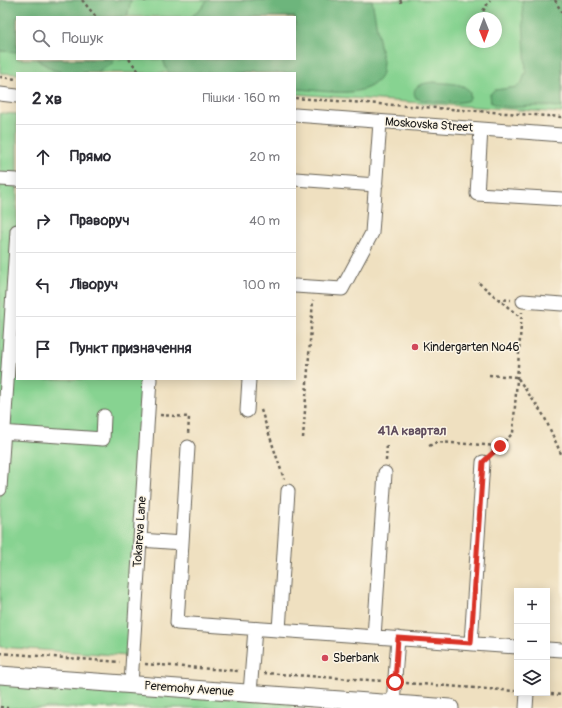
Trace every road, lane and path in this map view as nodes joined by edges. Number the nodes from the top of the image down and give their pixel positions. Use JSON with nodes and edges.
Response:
{"nodes":[{"id":1,"x":82,"y":0,"type":"edge"},
{"id":2,"x":400,"y":0,"type":"edge"},
{"id":3,"x":490,"y":0,"type":"edge"},
{"id":4,"x":555,"y":0,"type":"edge"},
{"id":5,"x":403,"y":5,"type":"dead end"},
{"id":6,"x":483,"y":11,"type":"dead end"},
{"id":7,"x":562,"y":13,"type":"edge"},
{"id":8,"x":95,"y":16,"type":"edge"},
{"id":9,"x":130,"y":60,"type":"edge"},
{"id":10,"x":139,"y":72,"type":"edge"},
{"id":11,"x":0,"y":77,"type":"edge"},
{"id":12,"x":16,"y":79,"type":"edge"},
{"id":13,"x":0,"y":94,"type":"edge"},
{"id":14,"x":16,"y":96,"type":"edge"},
{"id":15,"x":296,"y":98,"type":"edge"},
{"id":16,"x":296,"y":116,"type":"edge"},
{"id":17,"x":562,"y":118,"type":"edge"},
{"id":18,"x":380,"y":122,"type":"junction"},
{"id":19,"x":481,"y":129,"type":"junction"},
{"id":20,"x":562,"y":134,"type":"edge"},
{"id":21,"x":0,"y":179,"type":"edge"},
{"id":22,"x":296,"y":179,"type":"edge"},
{"id":23,"x":16,"y":180,"type":"edge"},
{"id":24,"x":376,"y":185,"type":"junction"},
{"id":25,"x":562,"y":199,"type":"edge"},
{"id":26,"x":16,"y":240,"type":"edge"},
{"id":27,"x":479,"y":283,"type":"dead end"},
{"id":28,"x":296,"y":286,"type":"edge"},
{"id":29,"x":313,"y":287,"type":"junction"},
{"id":30,"x":523,"y":301,"type":"joint"},
{"id":31,"x":562,"y":304,"type":"edge"},
{"id":32,"x":522,"y":319,"type":"junction"},
{"id":33,"x":5,"y":343,"type":"edge"},
{"id":34,"x":489,"y":375,"type":"dead end"},
{"id":35,"x":517,"y":377,"type":"junction"},
{"id":36,"x":150,"y":380,"type":"edge"},
{"id":37,"x":249,"y":380,"type":"edge"},
{"id":38,"x":260,"y":408,"type":"dead end"},
{"id":39,"x":247,"y":411,"type":"dead end"},
{"id":40,"x":147,"y":414,"type":"junction"},
{"id":41,"x":104,"y":416,"type":"dead end"},
{"id":42,"x":2,"y":432,"type":"edge"},
{"id":43,"x":303,"y":438,"type":"dead end"},
{"id":44,"x":387,"y":444,"type":"dead end"},
{"id":45,"x":429,"y":446,"type":"dead end"},
{"id":46,"x":500,"y":446,"type":"junction"},
{"id":47,"x":188,"y":447,"type":"joint"},
{"id":48,"x":562,"y":456,"type":"edge"},
{"id":49,"x":483,"y":462,"type":"joint"},
{"id":50,"x":385,"y":474,"type":"joint"},
{"id":51,"x":0,"y":489,"type":"edge"},
{"id":52,"x":288,"y":491,"type":"joint"},
{"id":53,"x":140,"y":540,"type":"junction"},
{"id":54,"x":182,"y":543,"type":"junction"},
{"id":55,"x":255,"y":628,"type":"junction"},
{"id":56,"x":279,"y":630,"type":"junction"},
{"id":57,"x":374,"y":637,"type":"junction"},
{"id":58,"x":398,"y":638,"type":"junction"},
{"id":59,"x":471,"y":643,"type":"junction"},
{"id":60,"x":514,"y":647,"type":"edge"},
{"id":61,"x":550,"y":649,"type":"edge"},
{"id":62,"x":562,"y":650,"type":"edge"},
{"id":63,"x":0,"y":675,"type":"edge"},
{"id":64,"x":131,"y":684,"type":"junction"},
{"id":65,"x":250,"y":693,"type":"junction"},
{"id":66,"x":550,"y":694,"type":"edge"},
{"id":67,"x":562,"y":695,"type":"edge"},
{"id":68,"x":527,"y":696,"type":"edge"},
{"id":69,"x":339,"y":704,"type":"edge"},
{"id":70,"x":393,"y":704,"type":"junction"},
{"id":71,"x":0,"y":707,"type":"edge"},
{"id":72,"x":8,"y":708,"type":"edge"},
{"id":73,"x":450,"y":708,"type":"edge"},
{"id":74,"x":526,"y":708,"type":"edge"}],
"edges":[{"from":1,"to":8,"type":"path"},
{"from":2,"to":5,"type":"path"},
{"from":3,"to":6,"type":"path"},
{"from":4,"to":7,"type":"path"},
{"from":9,"to":10,"type":"path"},
{"from":11,"to":12,"type":"path"},
{"from":13,"to":14,"type":"street"},
{"from":15,"to":17,"type":"path"},
{"from":16,"to":18,"type":"street","name":"Moskovska Street"},
{"from":18,"to":19,"type":"street","name":"Moskovska Street"},
{"from":18,"to":24,"type":"street"},
{"from":19,"to":20,"type":"street","name":"Moskovska Street"},
{"from":19,"to":25,"type":"street"},
{"from":21,"to":23,"type":"street"},
{"from":22,"to":24,"type":"street"},
{"from":24,"to":29,"type":"street"},
{"from":26,"to":33,"type":"street"},
{"from":27,"to":32,"type":"path"},
{"from":28,"to":29,"type":"street"},
{"from":29,"to":43,"type":"path"},
{"from":30,"to":31,"type":"street"},
{"from":30,"to":32,"type":"path"},
{"from":32,"to":35,"type":"path"},
{"from":33,"to":42,"type":"street"},
{"from":34,"to":35,"type":"path"},
{"from":35,"to":46,"type":"path"},
{"from":35,"to":48,"type":"path"},
{"from":36,"to":40,"type":"street","name":"Tokareva Lane"},
{"from":37,"to":39,"type":"street"},
{"from":38,"to":52,"type":"path"},
{"from":40,"to":47,"type":"path"},
{"from":40,"to":53,"type":"street","name":"Tokareva Lane"},
{"from":41,"to":42,"type":"street"},
{"from":42,"to":51,"type":"street"},
{"from":44,"to":50,"type":"path"},
{"from":45,"to":46,"type":"path"},
{"from":46,"to":49,"type":"path"},
{"from":47,"to":54,"type":"street"},
{"from":49,"to":59,"type":"street"},
{"from":50,"to":57,"type":"street"},
{"from":52,"to":56,"type":"street"},
{"from":53,"to":54,"type":"street"},
{"from":53,"to":64,"type":"street","name":"Tokareva Lane"},
{"from":54,"to":55,"type":"street"},
{"from":55,"to":56,"type":"street"},
{"from":55,"to":65,"type":"street"},
{"from":56,"to":57,"type":"street"},
{"from":57,"to":58,"type":"street"},
{"from":58,"to":59,"type":"street"},
{"from":58,"to":70,"type":"street"},
{"from":59,"to":60,"type":"street"},
{"from":61,"to":62,"type":"street"},
{"from":63,"to":64,"type":"main road","name":"Peremohy Avenue"},
{"from":64,"to":65,"type":"main road","name":"Peremohy Avenue"},
{"from":65,"to":69,"type":"main road","name":"Peremohy Avenue"},
{"from":66,"to":67,"type":"path"},
{"from":68,"to":74,"type":"street"},
{"from":69,"to":70,"type":"main road","name":"Peremohy Avenue"},
{"from":70,"to":73,"type":"main road","name":"Peremohy Avenue"},
{"from":71,"to":72,"type":"path"}]}
